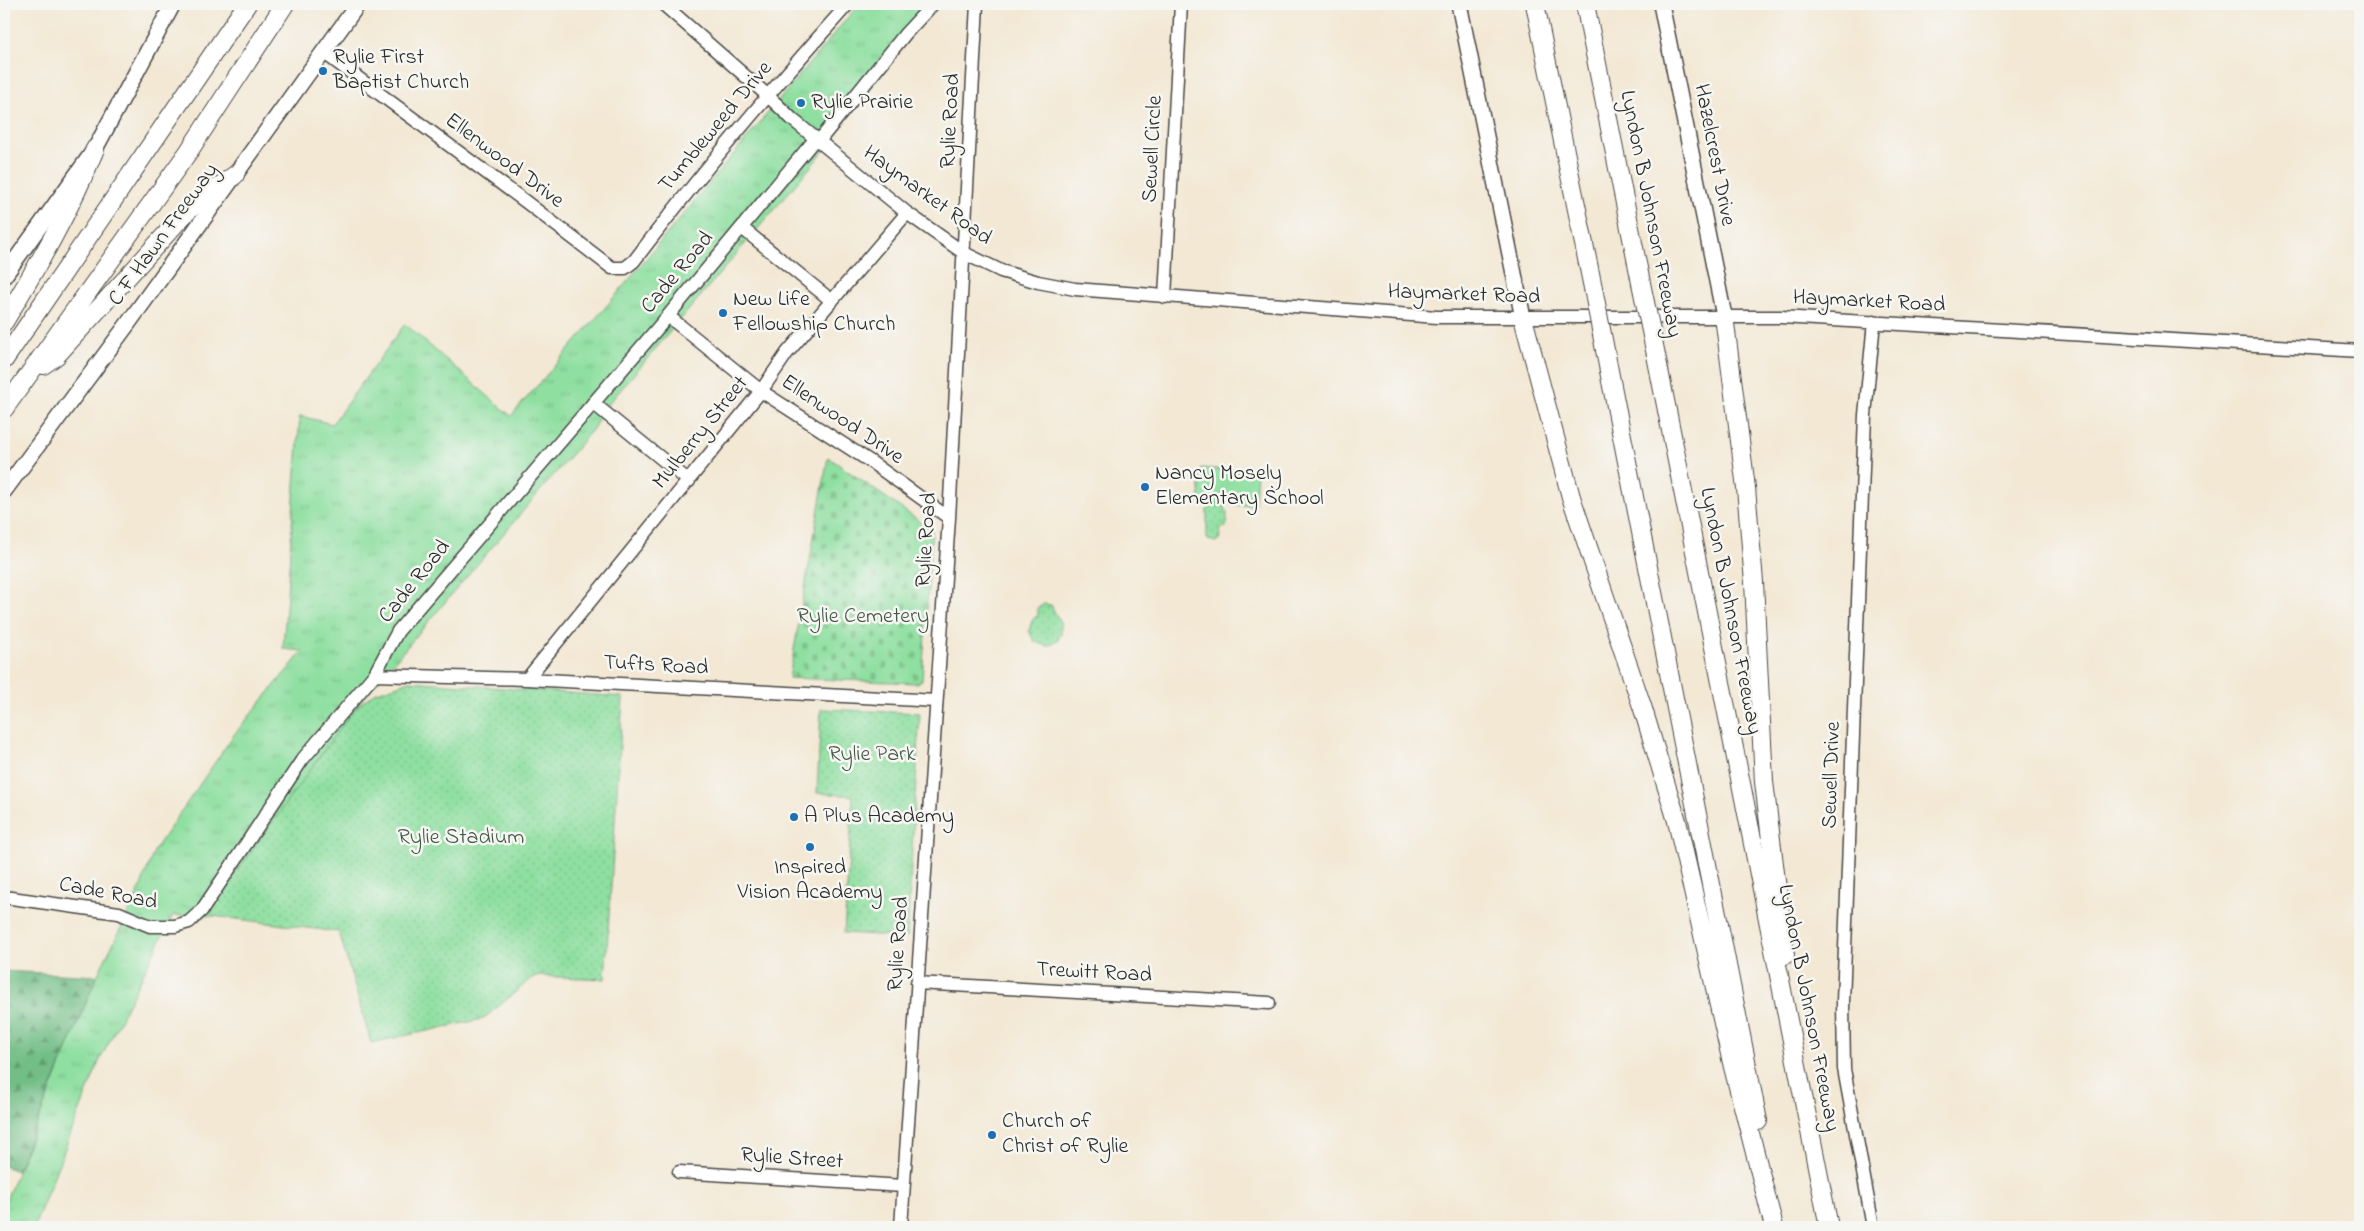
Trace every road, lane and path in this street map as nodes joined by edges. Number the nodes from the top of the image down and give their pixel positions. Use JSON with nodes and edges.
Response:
{"nodes":[{"id":1,"x":173,"y":4,"type":"edge"},
{"id":2,"x":234,"y":4,"type":"edge"},
{"id":3,"x":247,"y":4,"type":"edge"},
{"id":4,"x":285,"y":4,"type":"edge"},
{"id":5,"x":358,"y":4,"type":"edge"},
{"id":6,"x":663,"y":4,"type":"edge"},
{"id":7,"x":848,"y":4,"type":"edge"},
{"id":8,"x":933,"y":4,"type":"edge"},
{"id":9,"x":978,"y":4,"type":"edge"},
{"id":10,"x":1181,"y":4,"type":"edge"},
{"id":11,"x":1459,"y":4,"type":"edge"},
{"id":12,"x":1523,"y":4,"type":"edge"},
{"id":13,"x":1535,"y":4,"type":"edge"},
{"id":14,"x":1585,"y":4,"type":"edge"},
{"id":15,"x":1661,"y":4,"type":"edge"},
{"id":16,"x":323,"y":52,"type":"junction"},
{"id":17,"x":191,"y":86,"type":"junction"},
{"id":18,"x":768,"y":94,"type":"junction"},
{"id":19,"x":817,"y":140,"type":"junction"},
{"id":20,"x":95,"y":149,"type":"junction"},
{"id":21,"x":1566,"y":158,"type":"junction"},
{"id":22,"x":235,"y":175,"type":"junction"},
{"id":23,"x":907,"y":213,"type":"junction"},
{"id":24,"x":742,"y":228,"type":"junction"},
{"id":25,"x":964,"y":253,"type":"junction"},
{"id":26,"x":612,"y":268,"type":"joint"},
{"id":27,"x":4,"y":276,"type":"edge"},
{"id":28,"x":1165,"y":297,"type":"junction"},
{"id":29,"x":832,"y":301,"type":"junction"},
{"id":30,"x":668,"y":316,"type":"junction"},
{"id":31,"x":1724,"y":316,"type":"junction"},
{"id":32,"x":1523,"y":318,"type":"junction"},
{"id":33,"x":4,"y":322,"type":"edge"},
{"id":34,"x":1874,"y":322,"type":"junction"},
{"id":35,"x":2360,"y":351,"type":"edge"},
{"id":36,"x":4,"y":360,"type":"edge"},
{"id":37,"x":28,"y":375,"type":"junction"},
{"id":38,"x":761,"y":391,"type":"junction"},
{"id":39,"x":593,"y":404,"type":"junction"},
{"id":40,"x":4,"y":409,"type":"edge"},
{"id":41,"x":689,"y":481,"type":"junction"},
{"id":42,"x":4,"y":491,"type":"edge"},
{"id":43,"x":949,"y":518,"type":"junction"},
{"id":44,"x":374,"y":676,"type":"junction"},
{"id":45,"x":528,"y":680,"type":"junction"},
{"id":46,"x":936,"y":701,"type":"junction"},
{"id":47,"x":4,"y":897,"type":"edge"},
{"id":48,"x":917,"y":983,"type":"junction"},
{"id":49,"x":1269,"y":1003,"type":"dead end"},
{"id":50,"x":1803,"y":1097,"type":"junction"},
{"id":51,"x":679,"y":1172,"type":"dead end"},
{"id":52,"x":903,"y":1186,"type":"junction"},
{"id":53,"x":901,"y":1227,"type":"edge"},
{"id":54,"x":1774,"y":1227,"type":"edge"},
{"id":55,"x":1779,"y":1227,"type":"edge"},
{"id":56,"x":1829,"y":1227,"type":"edge"},
{"id":57,"x":1873,"y":1227,"type":"edge"}],
"edges":[{"from":1,"to":20,"type":"main road"},
{"from":2,"to":17,"type":"highway"},
{"from":3,"to":17,"type":"highway"},
{"from":4,"to":37,"type":"highway","name":"C F Hawn Freeway"},
{"from":5,"to":16,"type":"main road","name":"C F Hawn Freeway"},
{"from":6,"to":18,"type":"street","name":"Haymarket Road"},
{"from":7,"to":18,"type":"street","name":"Tumbleweed Drive"},
{"from":8,"to":19,"type":"street","name":"Cade Road"},
{"from":9,"to":25,"type":"street","name":"Rylie Road"},
{"from":10,"to":28,"type":"street","name":"Sewell Circle"},
{"from":11,"to":32,"type":"main road"},
{"from":12,"to":21,"type":"highway"},
{"from":13,"to":21,"type":"highway"},
{"from":14,"to":50,"type":"highway","name":"Lyndon B Johnson Freeway","bridge":true},
{"from":15,"to":31,"type":"main road","name":"Hazelcrest Drive"},
{"from":16,"to":22,"type":"main road","name":"C F Hawn Freeway"},
{"from":16,"to":26,"type":"street","name":"Ellenwood Drive"},
{"from":17,"to":36,"type":"highway"},
{"from":18,"to":19,"type":"street","name":"Haymarket Road"},
{"from":18,"to":26,"type":"street","name":"Tumbleweed Drive"},
{"from":19,"to":23,"type":"street","name":"Haymarket Road"},
{"from":19,"to":24,"type":"street","name":"Cade Road"},
{"from":20,"to":27,"type":"main road"},
{"from":20,"to":33,"type":"highway"},
{"from":21,"to":55,"type":"highway","bridge":true},
{"from":22,"to":37,"type":"highway"},
{"from":22,"to":42,"type":"main road","name":"C F Hawn Freeway"},
{"from":23,"to":25,"type":"street","name":"Haymarket Road"},
{"from":23,"to":29,"type":"street","name":"Mulberry Street"},
{"from":24,"to":29,"type":"street"},
{"from":24,"to":30,"type":"street","name":"Cade Road"},
{"from":25,"to":28,"type":"street","name":"Haymarket Road"},
{"from":25,"to":43,"type":"street","name":"Rylie Road"},
{"from":28,"to":32,"type":"street","name":"Haymarket Road"},
{"from":29,"to":38,"type":"street","name":"Mulberry Street"},
{"from":30,"to":38,"type":"street","name":"Ellenwood Drive"},
{"from":30,"to":39,"type":"street","name":"Cade Road"},
{"from":31,"to":32,"type":"street","name":"Haymarket Road"},
{"from":31,"to":34,"type":"street","name":"Haymarket Road"},
{"from":31,"to":50,"type":"highway"},
{"from":32,"to":54,"type":"highway"},
{"from":34,"to":35,"type":"street","name":"Haymarket Road"},
{"from":34,"to":57,"type":"street","name":"Sewell Drive"},
{"from":37,"to":40,"type":"highway","name":"C F Hawn Freeway"},
{"from":38,"to":41,"type":"street","name":"Mulberry Street"},
{"from":38,"to":43,"type":"street","name":"Ellenwood Drive"},
{"from":39,"to":41,"type":"street"},
{"from":39,"to":44,"type":"street","name":"Cade Road"},
{"from":41,"to":45,"type":"street","name":"Mulberry Street"},
{"from":43,"to":46,"type":"street","name":"Rylie Road"},
{"from":44,"to":45,"type":"street","name":"Tufts Road"},
{"from":44,"to":47,"type":"street","name":"Cade Road"},
{"from":45,"to":46,"type":"street","name":"Tufts Road"},
{"from":46,"to":48,"type":"street","name":"Rylie Road"},
{"from":48,"to":49,"type":"street","name":"Trewitt Road"},
{"from":48,"to":52,"type":"street","name":"Rylie Road"},
{"from":50,"to":56,"type":"highway","name":"Lyndon B Johnson Freeway"},
{"from":51,"to":52,"type":"street","name":"Rylie Street"},
{"from":52,"to":53,"type":"street","name":"Rylie Road"}]}
